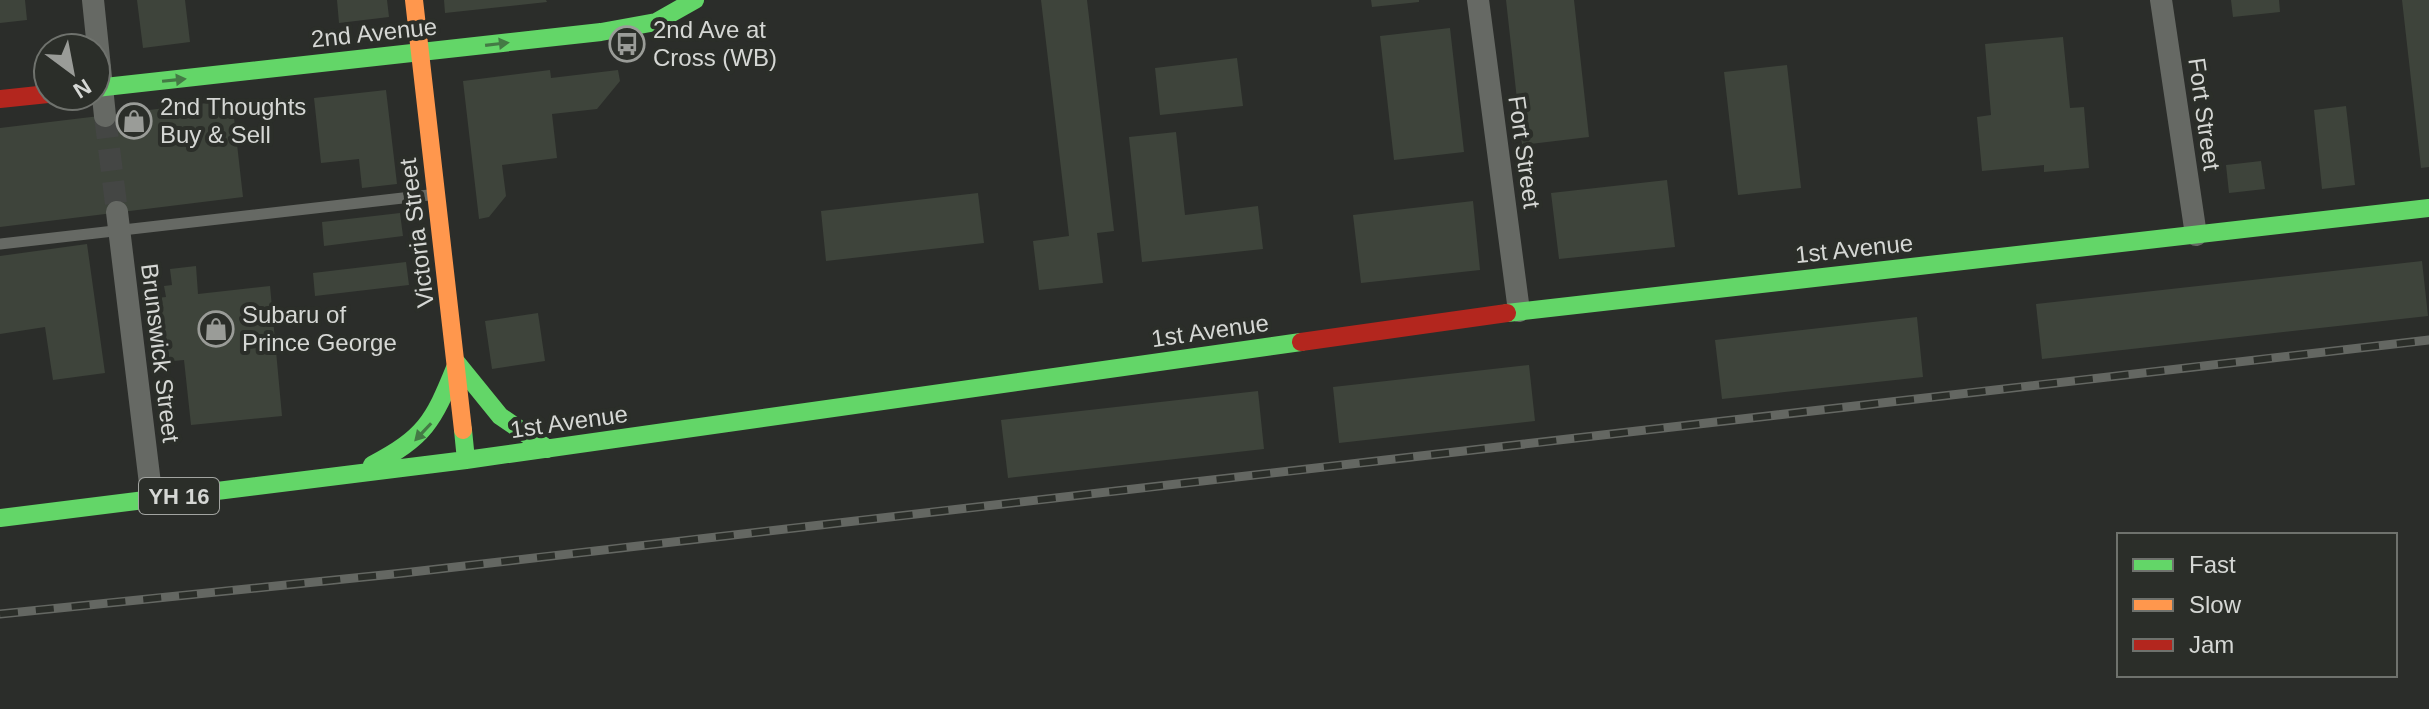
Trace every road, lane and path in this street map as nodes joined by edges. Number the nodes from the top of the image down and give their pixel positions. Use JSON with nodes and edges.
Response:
{"nodes":[{"id":1,"x":93,"y":0,"type":"edge"},
{"id":2,"x":414,"y":0,"type":"edge"},
{"id":3,"x":695,"y":0,"type":"edge"},
{"id":4,"x":1478,"y":0,"type":"edge"},
{"id":5,"x":2161,"y":0,"type":"edge"},
{"id":6,"x":95,"y":32,"type":"edge"},
{"id":7,"x":420,"y":53,"type":"junction"},
{"id":8,"x":112,"y":87,"type":"edge"},
{"id":9,"x":32,"y":96,"type":"edge"},
{"id":10,"x":0,"y":99,"type":"edge"},
{"id":11,"x":104,"y":112,"type":"edge"},
{"id":12,"x":105,"y":116,"type":"tunnel mouth"},
{"id":13,"x":437,"y":194,"type":"junction"},
{"id":14,"x":2429,"y":208,"type":"edge"},
{"id":15,"x":118,"y":222,"type":"junction"},
{"id":16,"x":2196,"y":235,"type":"junction"},
{"id":17,"x":0,"y":244,"type":"edge"},
{"id":18,"x":1519,"y":311,"type":"junction"},
{"id":19,"x":457,"y":363,"type":"junction"},
{"id":20,"x":548,"y":449,"type":"junction"},
{"id":21,"x":466,"y":460,"type":"junction"},
{"id":22,"x":357,"y":473,"type":"junction"},
{"id":23,"x":152,"y":500,"type":"junction"},
{"id":24,"x":0,"y":518,"type":"edge"}],
"edges":[{"from":1,"to":6,"type":"street"},
{"from":2,"to":7,"type":"main road","name":"Victoria Street"},
{"from":7,"to":3,"type":"main road","name":"2nd Avenue","one_way":true},
{"from":4,"to":18,"type":"street","name":"Fort Street"},
{"from":5,"to":16,"type":"street","name":"Fort Street"},
{"from":8,"to":7,"type":"main road","name":"2nd Avenue","one_way":true},
{"from":7,"to":13,"type":"main road","name":"Victoria Street"},
{"from":9,"to":10,"type":"main road"},
{"from":11,"to":12,"type":"street"},
{"from":13,"to":15,"type":"lane"},
{"from":13,"to":19,"type":"main road","name":"Victoria Street"},
{"from":14,"to":16,"type":"main road","name":"1st Avenue"},
{"from":15,"to":17,"type":"lane"},
{"from":15,"to":23,"type":"street","name":"Brunswick Street"},
{"from":16,"to":18,"type":"main road","name":"1st Avenue"},
{"from":18,"to":20,"type":"main road","name":"1st Avenue"},
{"from":19,"to":20,"type":"main road"},
{"from":19,"to":21,"type":"main road","name":"Victoria Street"},
{"from":19,"to":22,"type":"main road","one_way":true},
{"from":20,"to":21,"type":"main road","name":"1st Avenue"},
{"from":21,"to":22,"type":"main road","name":"1st Avenue","number":"YH 16"},
{"from":22,"to":23,"type":"main road","name":"1st Avenue","number":"YH 16"},
{"from":23,"to":24,"type":"main road","name":"1st Avenue","number":"YH 16"}]}
